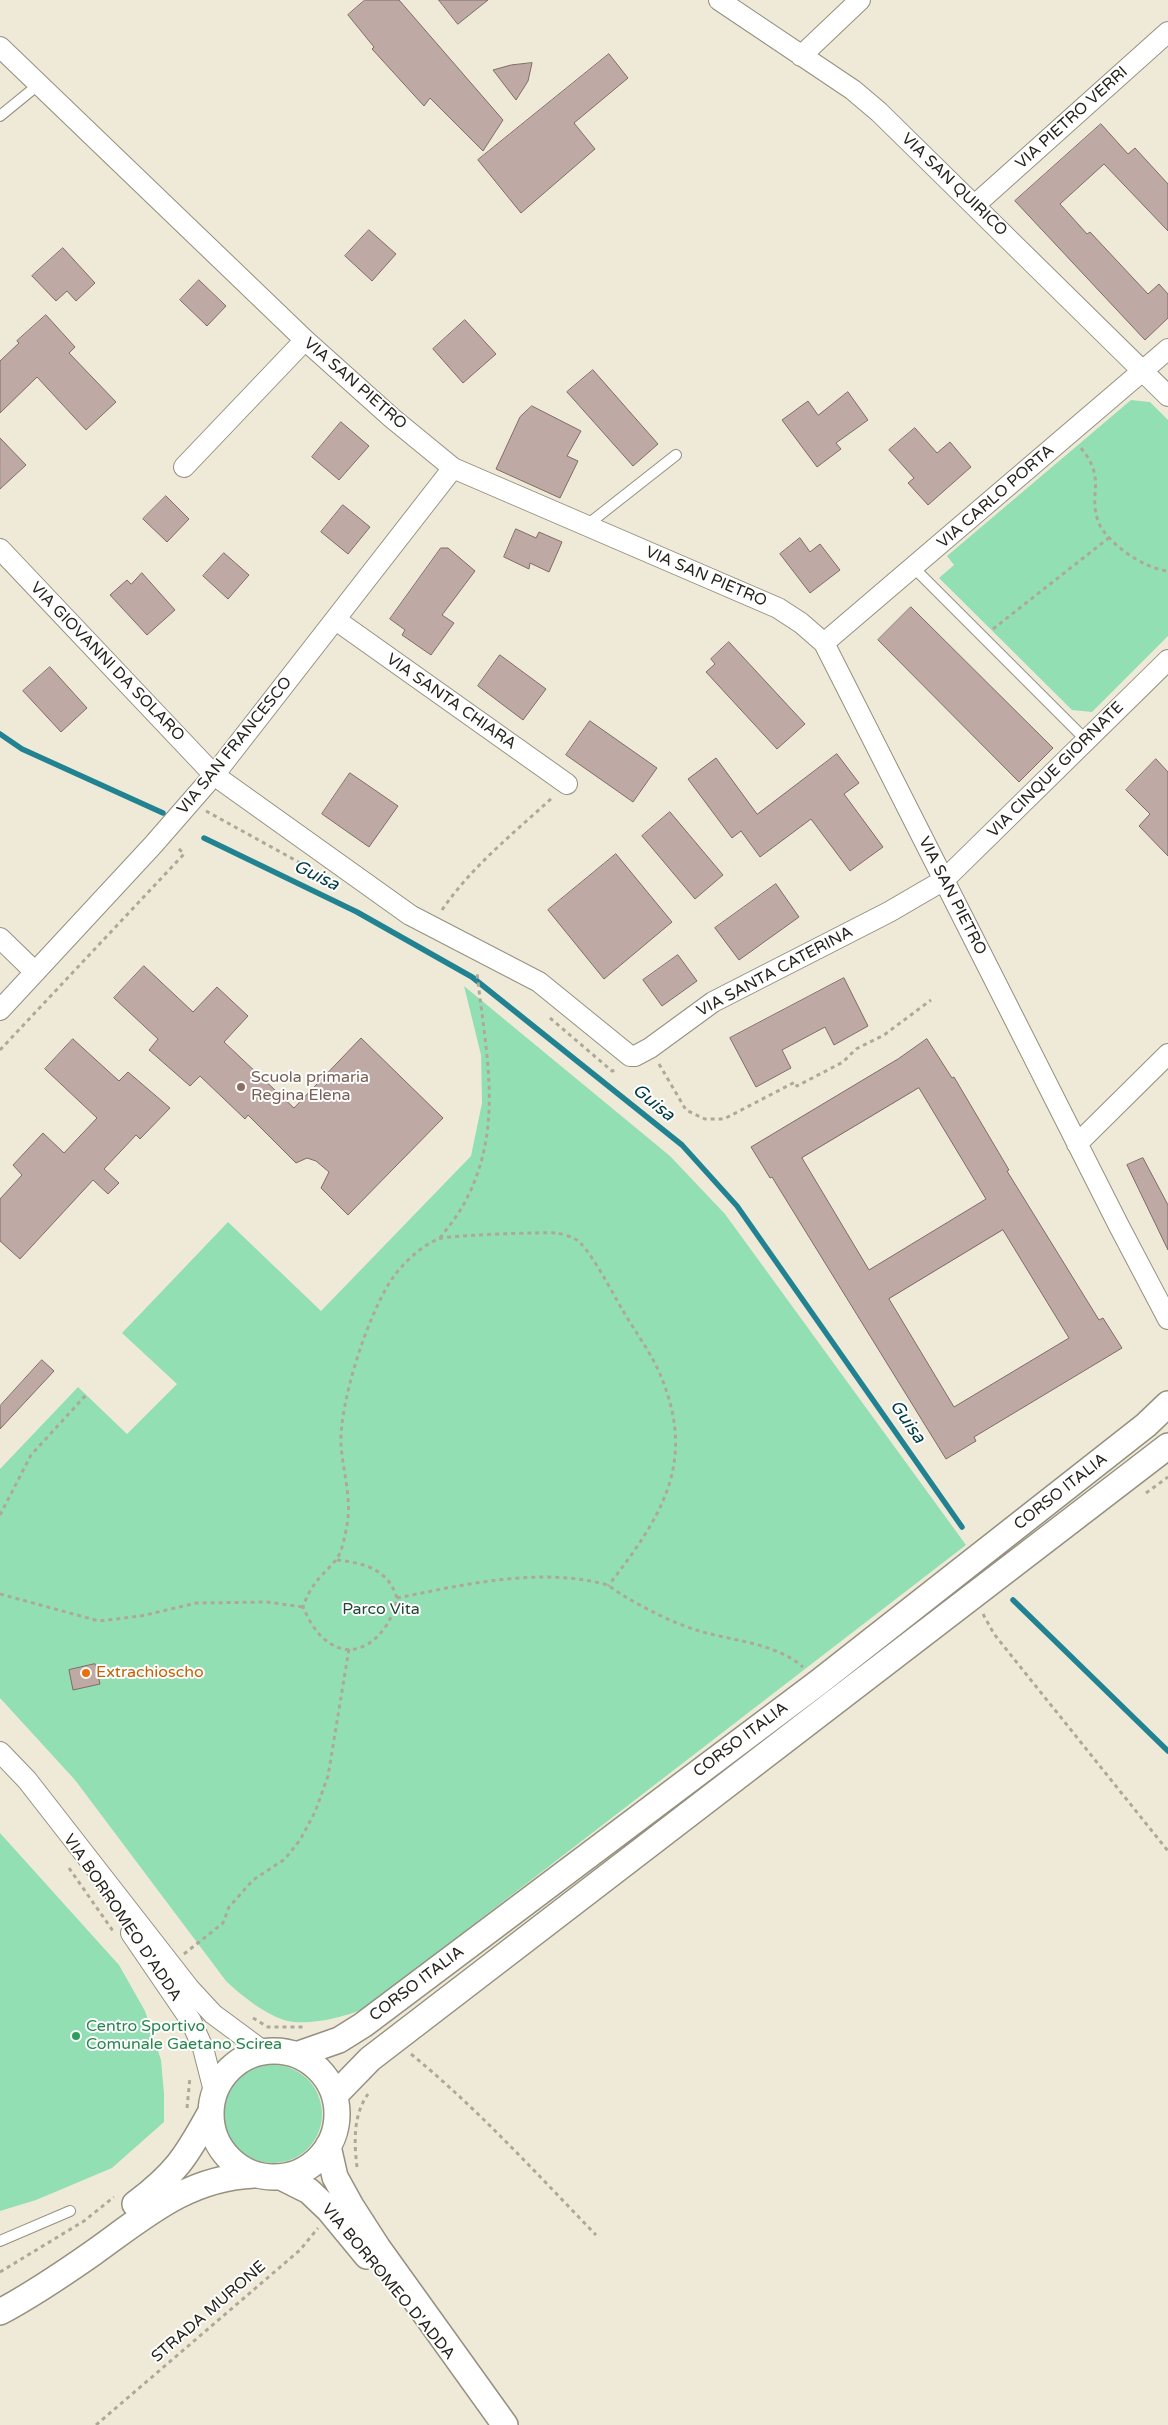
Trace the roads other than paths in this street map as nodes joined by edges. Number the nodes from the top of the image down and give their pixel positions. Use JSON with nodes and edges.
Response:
{"nodes":[{"id":1,"x":719,"y":0,"type":"edge"},
{"id":2,"x":860,"y":0,"type":"edge"},
{"id":3,"x":1168,"y":32,"type":"edge"},
{"id":4,"x":0,"y":47,"type":"edge"},
{"id":5,"x":801,"y":56,"type":"junction"},
{"id":6,"x":38,"y":85,"type":"junction"},
{"id":7,"x":0,"y":116,"type":"edge"},
{"id":8,"x":976,"y":204,"type":"junction"},
{"id":9,"x":305,"y":340,"type":"junction"},
{"id":10,"x":1168,"y":350,"type":"edge"},
{"id":11,"x":1143,"y":370,"type":"junction"},
{"id":12,"x":1168,"y":396,"type":"edge"},
{"id":13,"x":676,"y":455,"type":"dead end"},
{"id":14,"x":184,"y":468,"type":"dead end"},
{"id":15,"x":453,"y":468,"type":"junction"},
{"id":16,"x":587,"y":525,"type":"junction"},
{"id":17,"x":0,"y":549,"type":"edge"},
{"id":18,"x":914,"y":568,"type":"junction"},
{"id":19,"x":336,"y":620,"type":"junction"},
{"id":20,"x":824,"y":643,"type":"junction"},
{"id":21,"x":1168,"y":660,"type":"edge"},
{"id":22,"x":1086,"y":740,"type":"junction"},
{"id":23,"x":214,"y":775,"type":"junction"},
{"id":24,"x":567,"y":784,"type":"road end"},
{"id":25,"x":944,"y":880,"type":"junction"},
{"id":26,"x":0,"y":938,"type":"edge"},
{"id":27,"x":35,"y":972,"type":"junction"},
{"id":28,"x":0,"y":1010,"type":"edge"},
{"id":29,"x":1168,"y":1054,"type":"edge"},
{"id":30,"x":1077,"y":1144,"type":"junction"},
{"id":31,"x":1168,"y":1319,"type":"edge"},
{"id":32,"x":1168,"y":1404,"type":"edge"},
{"id":33,"x":1168,"y":1446,"type":"edge"},
{"id":34,"x":0,"y":1752,"type":"edge"},
{"id":35,"x":27,"y":1780,"type":"junction"},
{"id":36,"x":263,"y":2050,"type":"junction"},
{"id":37,"x":299,"y":2054,"type":"junction"},
{"id":38,"x":214,"y":2091,"type":"junction"},
{"id":39,"x":335,"y":2095,"type":"junction"},
{"id":40,"x":198,"y":2114,"type":"junction"},
{"id":41,"x":328,"y":2146,"type":"junction"},
{"id":42,"x":254,"y":2174,"type":"junction"},
{"id":43,"x":284,"y":2178,"type":"junction"},
{"id":44,"x":70,"y":2211,"type":"dead end"},
{"id":45,"x":0,"y":2241,"type":"edge"},
{"id":46,"x":0,"y":2301,"type":"edge"},
{"id":47,"x":0,"y":2312,"type":"edge"},
{"id":48,"x":483,"y":2396,"type":"junction"},
{"id":49,"x":505,"y":2425,"type":"edge"}],
"edges":[{"from":1,"to":5,"type":"street","name":"VIA SAN QUIRICO"},
{"from":2,"to":5,"type":"street"},
{"from":3,"to":8,"type":"street","name":"VIA PIETRO VERRI"},
{"from":4,"to":6,"type":"street","name":"VIA SAN PIETRO"},
{"from":5,"to":8,"type":"street","name":"VIA SAN QUIRICO"},
{"from":6,"to":7,"type":"lane"},
{"from":6,"to":9,"type":"street","name":"VIA SAN PIETRO"},
{"from":8,"to":11,"type":"street","name":"VIA SAN QUIRICO"},
{"from":9,"to":14,"type":"street"},
{"from":9,"to":15,"type":"street","name":"VIA SAN PIETRO"},
{"from":10,"to":11,"type":"street","name":"VIA CARLO PORTA"},
{"from":11,"to":12,"type":"street","name":"VIA SAN QUIRICO"},
{"from":11,"to":18,"type":"street","name":"VIA CARLO PORTA"},
{"from":13,"to":16,"type":"lane"},
{"from":15,"to":16,"type":"street","name":"VIA SAN PIETRO"},
{"from":15,"to":19,"type":"street","name":"VIA SAN FRANCESCO"},
{"from":16,"to":20,"type":"street","name":"VIA SAN PIETRO"},
{"from":17,"to":23,"type":"street","name":"VIA GIOVANNI DA SOLARO"},
{"from":18,"to":20,"type":"street","name":"VIA CARLO PORTA"},
{"from":18,"to":22,"type":"lane"},
{"from":19,"to":23,"type":"street","name":"VIA SAN FRANCESCO"},
{"from":19,"to":24,"type":"street","name":"VIA SANTA CHIARA"},
{"from":20,"to":25,"type":"street","name":"VIA SAN PIETRO"},
{"from":21,"to":22,"type":"street","name":"VIA CINQUE GIORNATE"},
{"from":22,"to":25,"type":"street","name":"VIA CINQUE GIORNATE"},
{"from":23,"to":25,"type":"street","name":"VIA SANTA CATERINA"},
{"from":23,"to":27,"type":"street","name":"VIA SAN FRANCESCO"},
{"from":25,"to":30,"type":"street","name":"VIA SAN PIETRO"},
{"from":26,"to":27,"type":"street"},
{"from":27,"to":28,"type":"street","name":"VIA SAN FRANCESCO"},
{"from":29,"to":30,"type":"street"},
{"from":30,"to":31,"type":"street","name":"VIA SAN PIETRO"},
{"from":32,"to":37,"type":"street","name":"CORSO ITALIA"},
{"from":33,"to":39,"type":"street","name":"CORSO ITALIA"},
{"from":34,"to":35,"type":"street","name":"VIA BORROMEO D'ADDA"},
{"from":35,"to":36,"type":"street","name":"VIA BORROMEO D'ADDA"},
{"from":35,"to":38,"type":"street","name":"VIA BORROMEO D'ADDA"},
{"from":36,"to":37,"type":"street"},
{"from":36,"to":38,"type":"street"},
{"from":37,"to":39,"type":"street"},
{"from":38,"to":40,"type":"street"},
{"from":39,"to":41,"type":"street"},
{"from":40,"to":42,"type":"street"},
{"from":40,"to":46,"type":"street"},
{"from":41,"to":43,"type":"street"},
{"from":41,"to":48,"type":"street","name":"VIA BORROMEO D'ADDA"},
{"from":42,"to":43,"type":"street"},
{"from":42,"to":47,"type":"street"},
{"from":43,"to":48,"type":"street","name":"VIA BORROMEO D'ADDA"},
{"from":44,"to":45,"type":"lane"},
{"from":48,"to":49,"type":"street","name":"VIA BORROMEO D'ADDA"}]}
